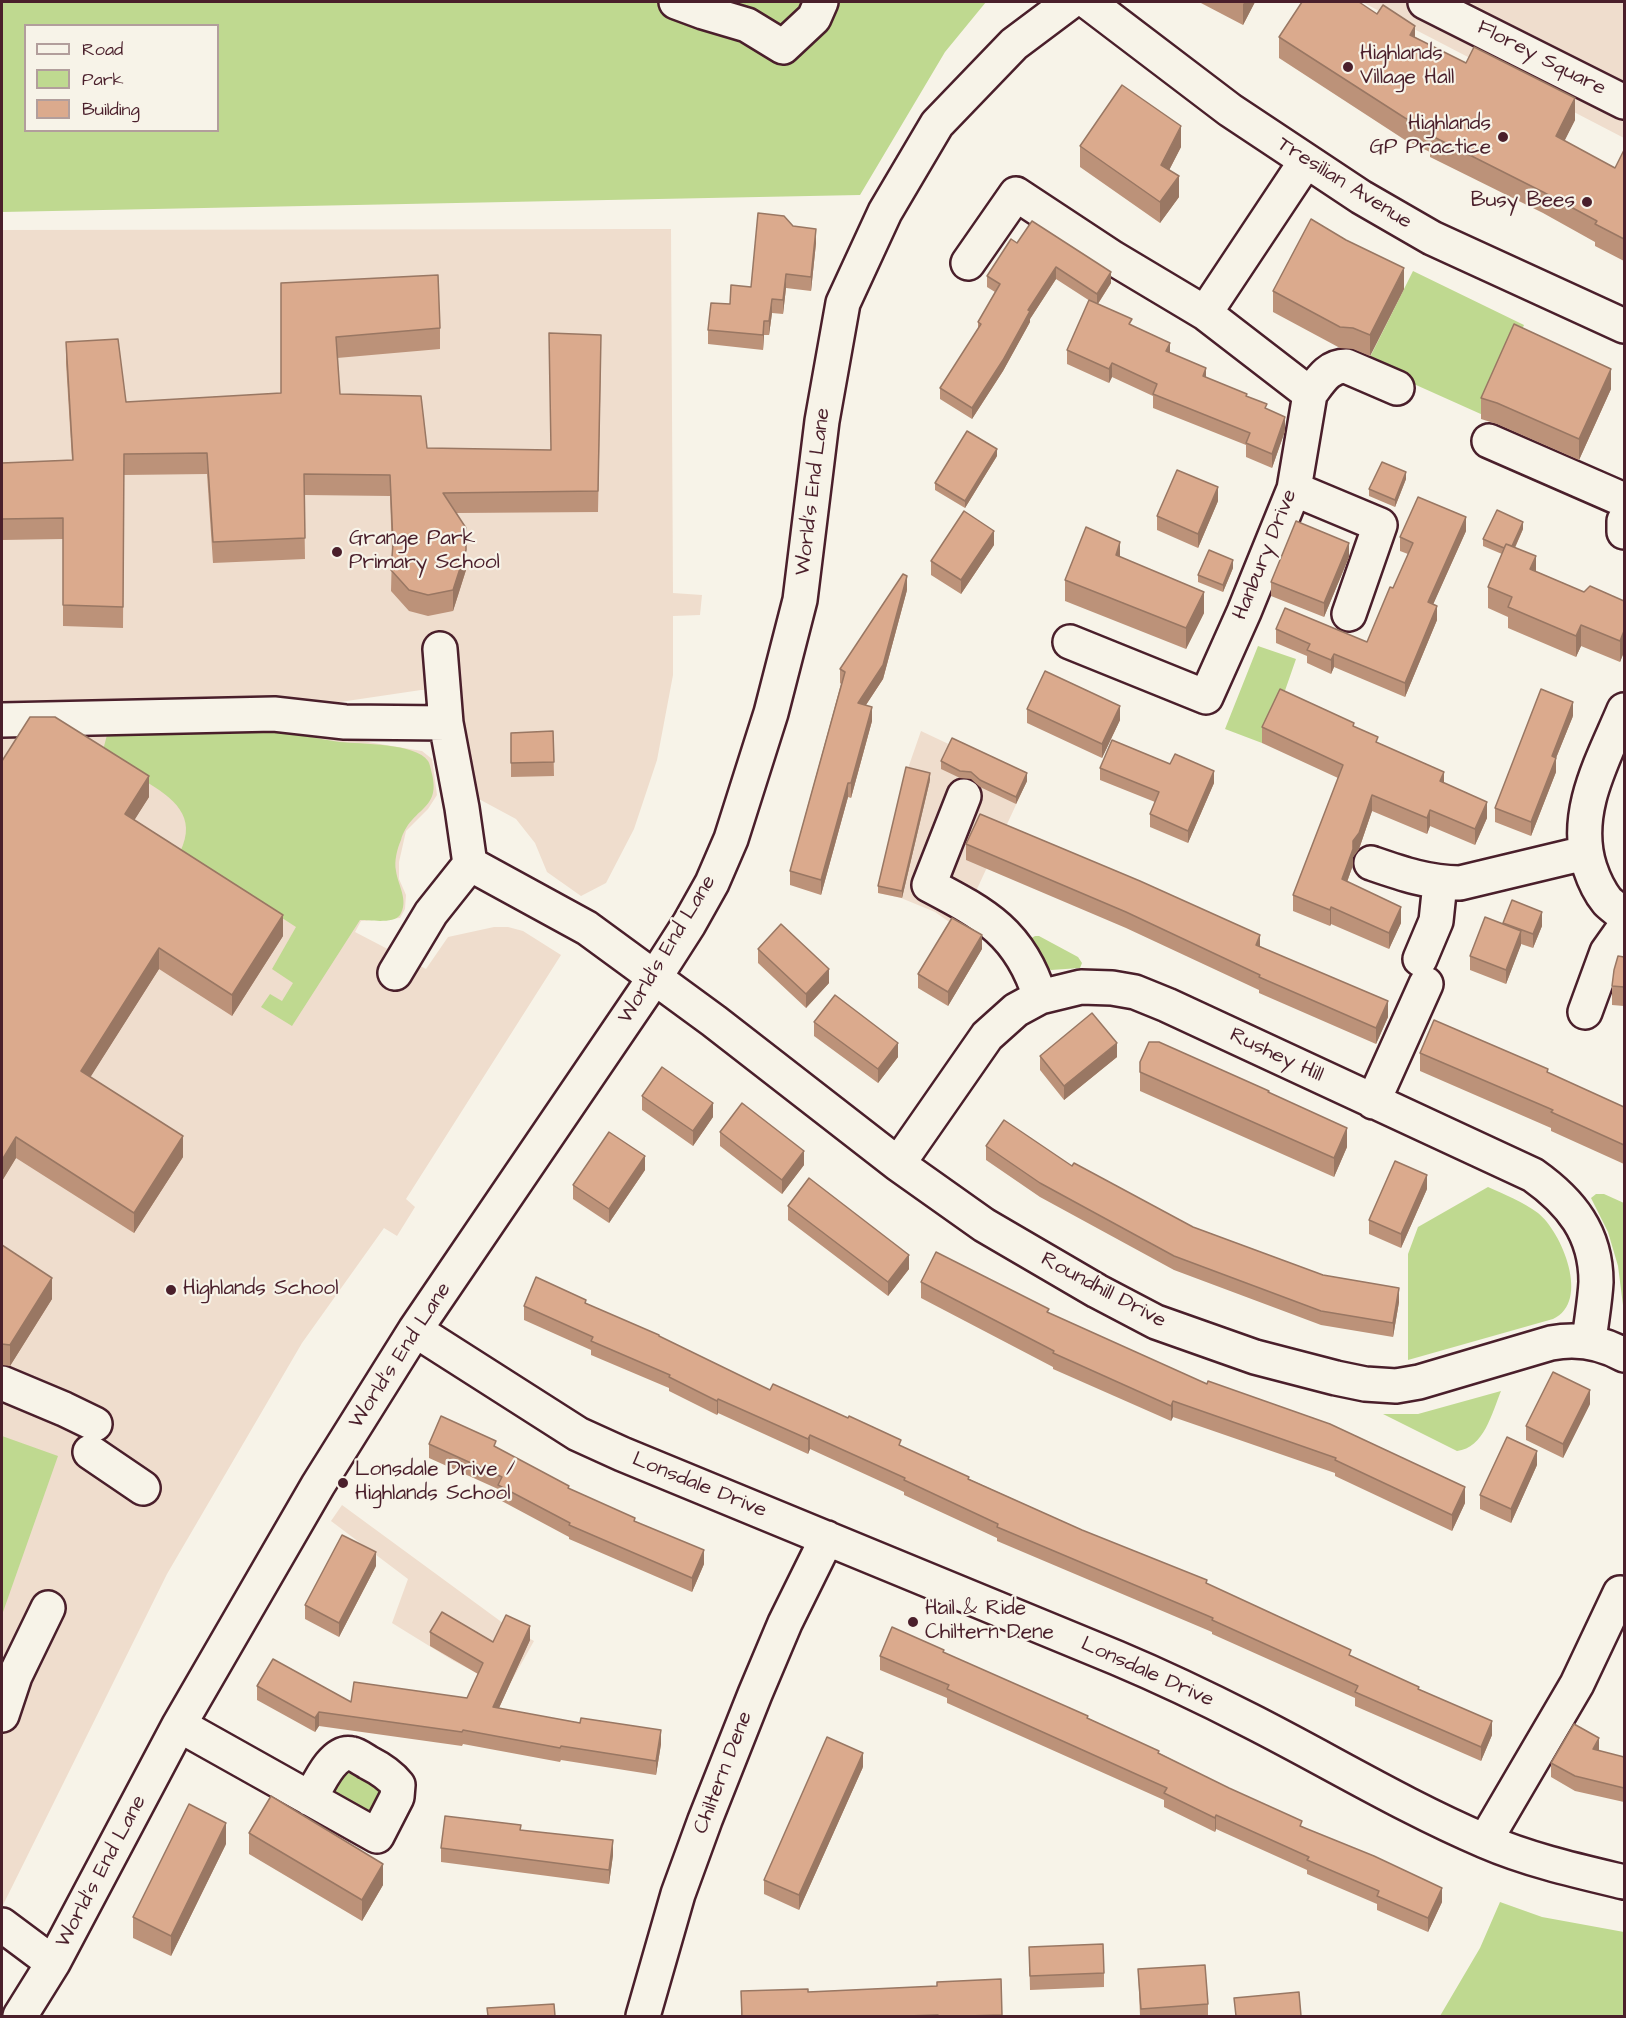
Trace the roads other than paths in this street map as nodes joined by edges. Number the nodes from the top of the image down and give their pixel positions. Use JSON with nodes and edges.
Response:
{"nodes":[{"id":1,"x":676,"y":2,"type":"edge"},
{"id":2,"x":821,"y":2,"type":"edge"},
{"id":3,"x":1070,"y":2,"type":"edge"},
{"id":4,"x":1088,"y":2,"type":"edge"},
{"id":5,"x":1425,"y":2,"type":"edge"},
{"id":6,"x":1624,"y":102,"type":"edge"},
{"id":7,"x":1305,"y":161,"type":"junction"},
{"id":8,"x":968,"y":263,"type":"dead end"},
{"id":9,"x":1205,"y":313,"type":"junction"},
{"id":10,"x":1624,"y":326,"type":"edge"},
{"id":11,"x":1396,"y":388,"type":"dead end"},
{"id":12,"x":1310,"y":394,"type":"junction"},
{"id":13,"x":1489,"y":441,"type":"dead end"},
{"id":14,"x":1294,"y":489,"type":"junction"},
{"id":15,"x":1624,"y":500,"type":"edge"},
{"id":16,"x":1624,"y":521,"type":"edge"},
{"id":17,"x":1624,"y":532,"type":"edge"},
{"id":18,"x":1349,"y":614,"type":"dead end"},
{"id":19,"x":1070,"y":642,"type":"dead end"},
{"id":20,"x":440,"y":650,"type":"dead end"},
{"id":21,"x":1624,"y":710,"type":"edge"},
{"id":22,"x":2,"y":720,"type":"edge"},
{"id":23,"x":446,"y":723,"type":"junction"},
{"id":24,"x":964,"y":796,"type":"dead end"},
{"id":25,"x":1585,"y":853,"type":"junction"},
{"id":26,"x":1371,"y":863,"type":"dead end"},
{"id":27,"x":470,"y":864,"type":"junction"},
{"id":28,"x":1440,"y":883,"type":"junction"},
{"id":29,"x":1624,"y":916,"type":"edge"},
{"id":30,"x":1624,"y":928,"type":"edge"},
{"id":31,"x":395,"y":973,"type":"dead end"},
{"id":32,"x":655,"y":977,"type":"junction"},
{"id":33,"x":1040,"y":997,"type":"junction"},
{"id":34,"x":1585,"y":1012,"type":"dead end"},
{"id":35,"x":1373,"y":1102,"type":"junction"},
{"id":36,"x":898,"y":1164,"type":"junction"},
{"id":37,"x":415,"y":1330,"type":"junction"},
{"id":38,"x":1589,"y":1342,"type":"junction"},
{"id":39,"x":1624,"y":1355,"type":"edge"},
{"id":40,"x":2,"y":1383,"type":"edge"},
{"id":41,"x":144,"y":1488,"type":"dead end"},
{"id":42,"x":827,"y":1538,"type":"junction"},
{"id":43,"x":1620,"y":1593,"type":"dead end"},
{"id":44,"x":48,"y":1608,"type":"dead end"},
{"id":45,"x":2,"y":1715,"type":"edge"},
{"id":46,"x":179,"y":1725,"type":"junction"},
{"id":47,"x":310,"y":1799,"type":"dead end"},
{"id":48,"x":1485,"y":1841,"type":"junction"},
{"id":49,"x":1624,"y":1882,"type":"edge"},
{"id":50,"x":2,"y":1925,"type":"edge"},
{"id":51,"x":54,"y":1963,"type":"junction"},
{"id":52,"x":20,"y":2016,"type":"edge"},
{"id":53,"x":643,"y":2016,"type":"edge"}],
"edges":[{"from":1,"to":2,"type":"street"},
{"from":3,"to":32,"type":"street","name":"World's End Lane"},
{"from":4,"to":7,"type":"street","name":"Tresilian Avenue"},
{"from":5,"to":6,"type":"street","name":"Florey Square"},
{"from":7,"to":9,"type":"street"},
{"from":7,"to":10,"type":"street","name":"Tresilian Avenue"},
{"from":8,"to":9,"type":"street"},
{"from":9,"to":12,"type":"street"},
{"from":11,"to":12,"type":"street"},
{"from":12,"to":14,"type":"street","name":"Hanbury Drive"},
{"from":13,"to":15,"type":"street"},
{"from":14,"to":18,"type":"street"},
{"from":14,"to":19,"type":"street","name":"Hanbury Drive"},
{"from":16,"to":17,"type":"street"},
{"from":20,"to":23,"type":"street"},
{"from":21,"to":25,"type":"street"},
{"from":22,"to":23,"type":"street"},
{"from":23,"to":27,"type":"street"},
{"from":24,"to":33,"type":"street"},
{"from":25,"to":28,"type":"street"},
{"from":25,"to":29,"type":"street"},
{"from":26,"to":28,"type":"street"},
{"from":27,"to":31,"type":"street"},
{"from":27,"to":32,"type":"street","name":"Roundhill Drive"},
{"from":28,"to":35,"type":"street"},
{"from":30,"to":34,"type":"street"},
{"from":32,"to":36,"type":"street","name":"Roundhill Drive"},
{"from":32,"to":37,"type":"street","name":"World's End Lane"},
{"from":33,"to":35,"type":"street","name":"Rushey Hill"},
{"from":33,"to":36,"type":"street","name":"Rushey Hill"},
{"from":35,"to":38,"type":"street","name":"Rushey Hill"},
{"from":36,"to":38,"type":"street","name":"Roundhill Drive"},
{"from":37,"to":42,"type":"street","name":"Lonsdale Drive"},
{"from":37,"to":46,"type":"street","name":"World's End Lane"},
{"from":38,"to":39,"type":"street","name":"Roundhill Drive"},
{"from":40,"to":41,"type":"street"},
{"from":42,"to":48,"type":"street","name":"Lonsdale Drive"},
{"from":42,"to":53,"type":"street","name":"Chiltern Dene"},
{"from":43,"to":48,"type":"street"},
{"from":44,"to":45,"type":"street"},
{"from":46,"to":47,"type":"street"},
{"from":46,"to":51,"type":"street","name":"World's End Lane"},
{"from":48,"to":49,"type":"street","name":"Lonsdale Drive"},
{"from":50,"to":51,"type":"street"},
{"from":51,"to":52,"type":"street","name":"World's End Lane"}]}
